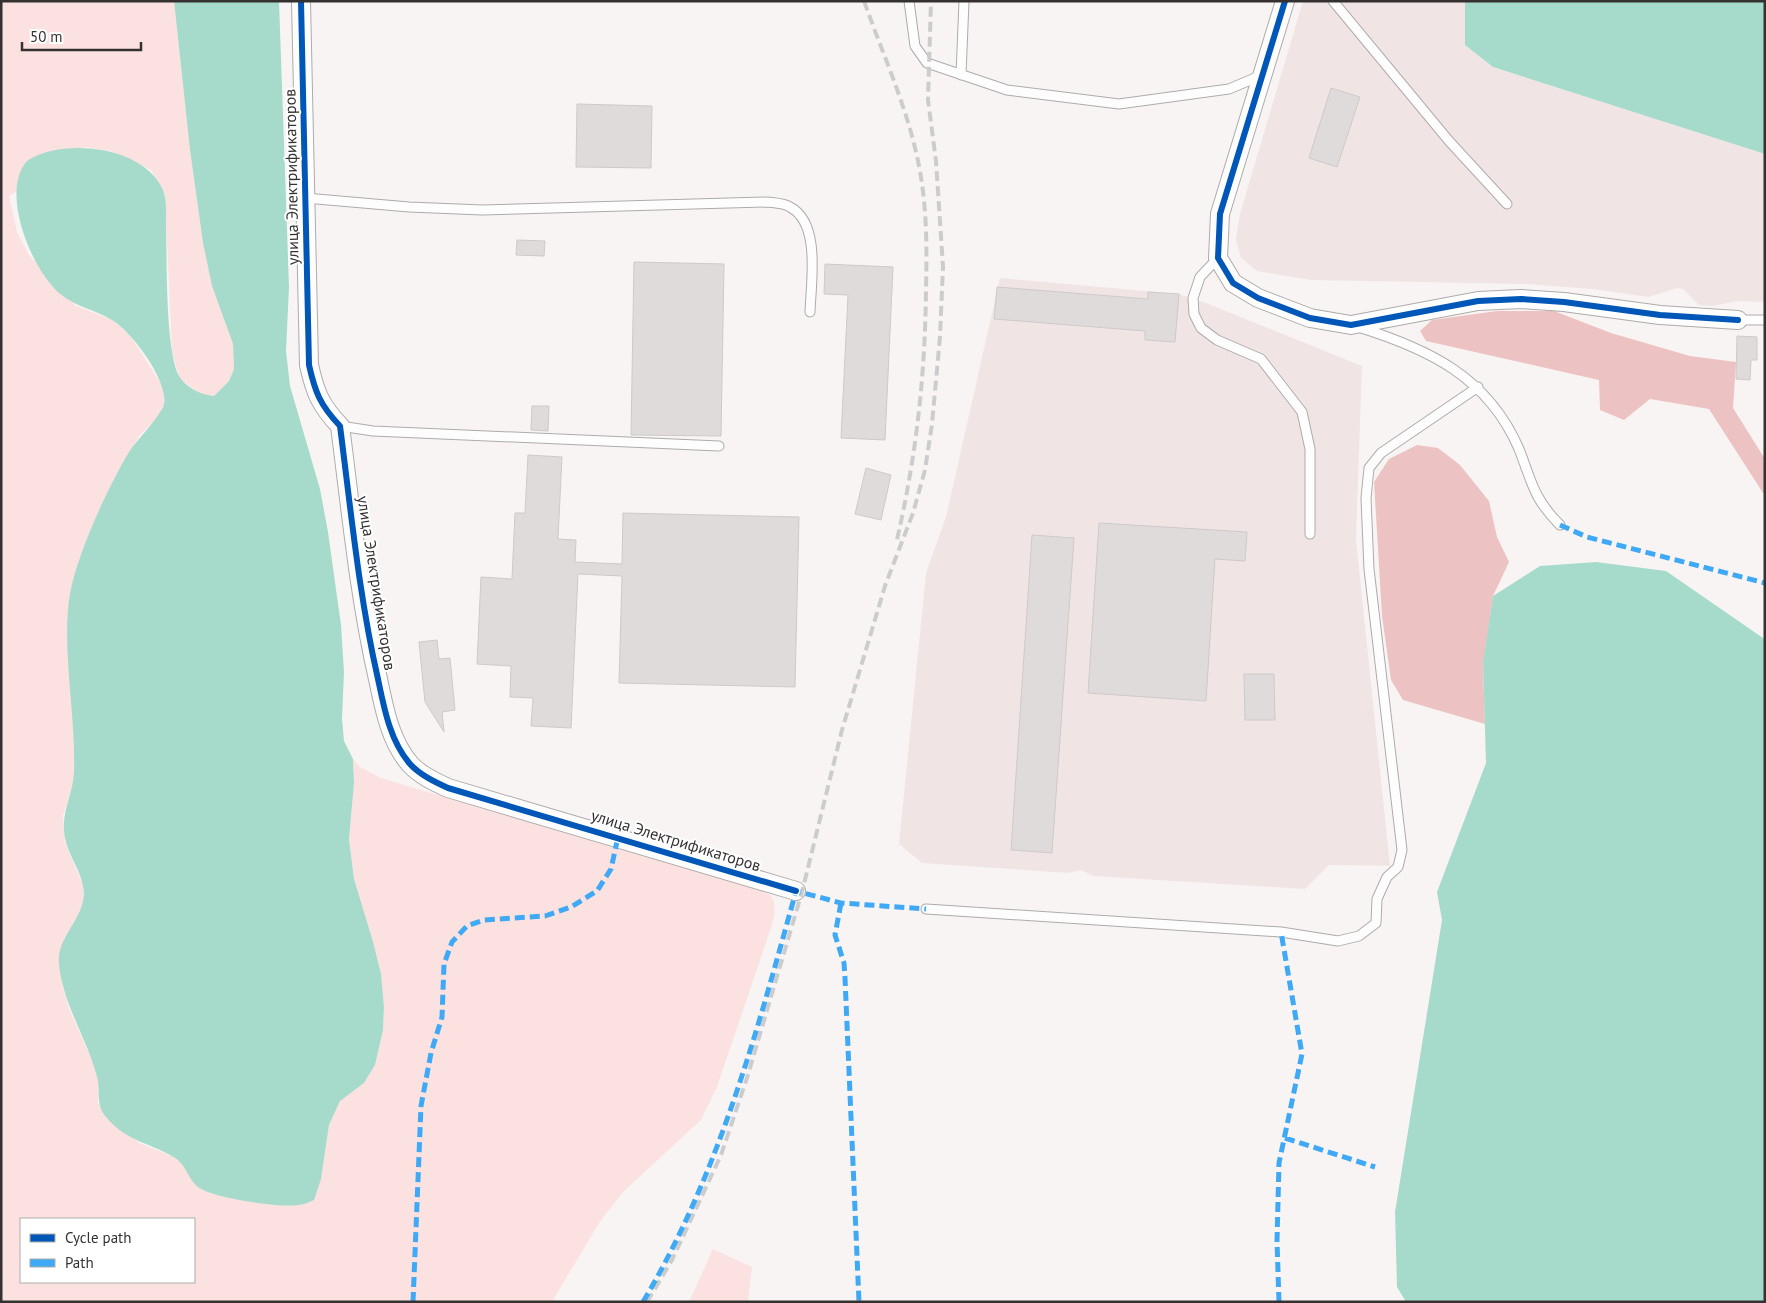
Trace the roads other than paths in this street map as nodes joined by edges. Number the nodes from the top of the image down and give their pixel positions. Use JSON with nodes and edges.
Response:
{"nodes":[{"id":1,"x":301,"y":1,"type":"edge"},
{"id":2,"x":909,"y":1,"type":"edge"},
{"id":3,"x":964,"y":1,"type":"edge"},
{"id":4,"x":1284,"y":1,"type":"edge"},
{"id":5,"x":1333,"y":1,"type":"edge"},
{"id":6,"x":961,"y":75,"type":"junction"},
{"id":7,"x":1262,"y":75,"type":"junction"},
{"id":8,"x":305,"y":198,"type":"junction"},
{"id":9,"x":1507,"y":204,"type":"dead end"},
{"id":10,"x":1218,"y":258,"type":"junction"},
{"id":11,"x":810,"y":312,"type":"dead end"},
{"id":12,"x":1738,"y":320,"type":"joint"},
{"id":13,"x":1765,"y":320,"type":"edge"},
{"id":14,"x":1351,"y":325,"type":"junction"},
{"id":15,"x":1478,"y":387,"type":"junction"},
{"id":16,"x":340,"y":426,"type":"junction"},
{"id":17,"x":719,"y":446,"type":"dead end"},
{"id":18,"x":1560,"y":525,"type":"dead end"},
{"id":19,"x":1310,"y":534,"type":"dead end"},
{"id":20,"x":796,"y":891,"type":"dead end"},
{"id":21,"x":926,"y":909,"type":"dead end"}],
"edges":[{"from":1,"to":8,"type":"street","name":"улица Электрификаторов"},
{"from":2,"to":6,"type":"lane"},
{"from":3,"to":6,"type":"lane"},
{"from":4,"to":7,"type":"street"},
{"from":5,"to":9,"type":"lane"},
{"from":6,"to":7,"type":"lane"},
{"from":7,"to":10,"type":"street"},
{"from":8,"to":11,"type":"lane"},
{"from":8,"to":16,"type":"street","name":"улица Электрификаторов"},
{"from":10,"to":14,"type":"street"},
{"from":10,"to":19,"type":"lane"},
{"from":12,"to":13,"type":"lane"},
{"from":12,"to":14,"type":"street"},
{"from":14,"to":15,"type":"lane"},
{"from":15,"to":18,"type":"lane"},
{"from":15,"to":21,"type":"lane"},
{"from":16,"to":17,"type":"lane"},
{"from":16,"to":20,"type":"street","name":"улица Электрификаторов"}]}
